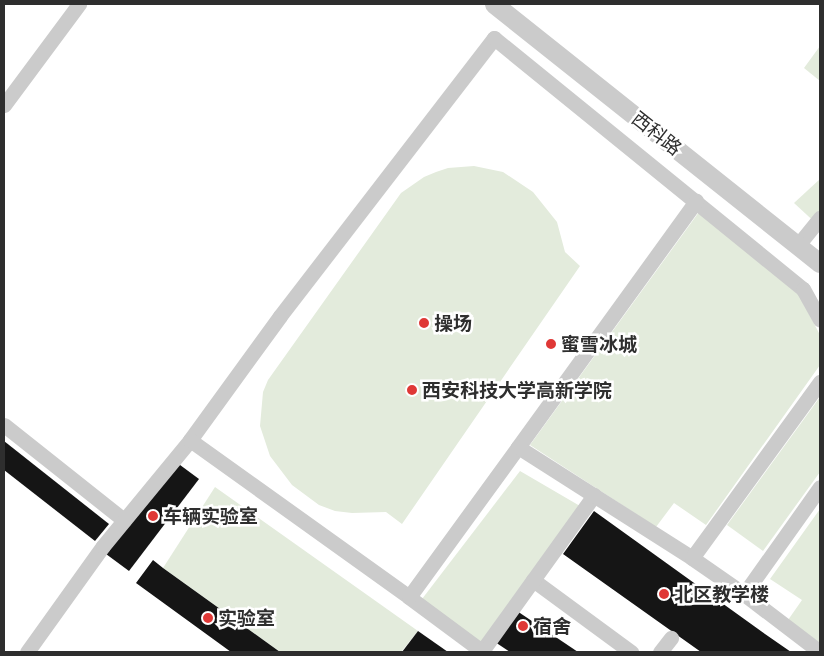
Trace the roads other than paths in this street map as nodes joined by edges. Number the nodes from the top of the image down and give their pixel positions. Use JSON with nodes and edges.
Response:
{"nodes":[{"id":1,"x":79,"y":4,"type":"edge"},
{"id":2,"x":494,"y":4,"type":"edge"},
{"id":3,"x":4,"y":103,"type":"edge"},
{"id":4,"x":696,"y":201,"type":"junction"},
{"id":5,"x":820,"y":218,"type":"edge"},
{"id":6,"x":798,"y":246,"type":"junction"},
{"id":7,"x":820,"y":263,"type":"edge"},
{"id":8,"x":820,"y":320,"type":"edge"},
{"id":9,"x":820,"y":382,"type":"edge"},
{"id":10,"x":4,"y":425,"type":"edge"},
{"id":11,"x":190,"y":440,"type":"junction"},
{"id":12,"x":518,"y":447,"type":"junction"},
{"id":13,"x":820,"y":487,"type":"edge"},
{"id":14,"x":594,"y":495,"type":"junction"},
{"id":15,"x":124,"y":520,"type":"junction"},
{"id":16,"x":692,"y":558,"type":"junction"},
{"id":17,"x":533,"y":580,"type":"junction"},
{"id":18,"x":744,"y":594,"type":"junction"},
{"id":19,"x":409,"y":598,"type":"junction"},
{"id":20,"x":671,"y":638,"type":"dead end"},
{"id":21,"x":28,"y":652,"type":"edge"},
{"id":22,"x":482,"y":652,"type":"edge"},
{"id":23,"x":631,"y":652,"type":"edge"},
{"id":24,"x":660,"y":652,"type":"edge"},
{"id":25,"x":820,"y":652,"type":"edge"}],
"edges":[{"from":1,"to":3,"type":"street"},
{"from":2,"to":6,"type":"street","name":"西科路"},
{"from":4,"to":8,"type":"street"},
{"from":4,"to":11,"type":"street"},
{"from":4,"to":12,"type":"street"},
{"from":5,"to":6,"type":"street"},
{"from":6,"to":7,"type":"street","name":"西科路"},
{"from":9,"to":16,"type":"street"},
{"from":10,"to":15,"type":"street"},
{"from":11,"to":15,"type":"street"},
{"from":11,"to":19,"type":"street"},
{"from":12,"to":14,"type":"street"},
{"from":12,"to":19,"type":"street"},
{"from":13,"to":18,"type":"street"},
{"from":14,"to":16,"type":"street"},
{"from":14,"to":17,"type":"street"},
{"from":15,"to":21,"type":"street"},
{"from":16,"to":18,"type":"street"},
{"from":17,"to":22,"type":"street"},
{"from":17,"to":23,"type":"street"},
{"from":18,"to":25,"type":"street"},
{"from":19,"to":22,"type":"street"},
{"from":20,"to":24,"type":"street"}]}
